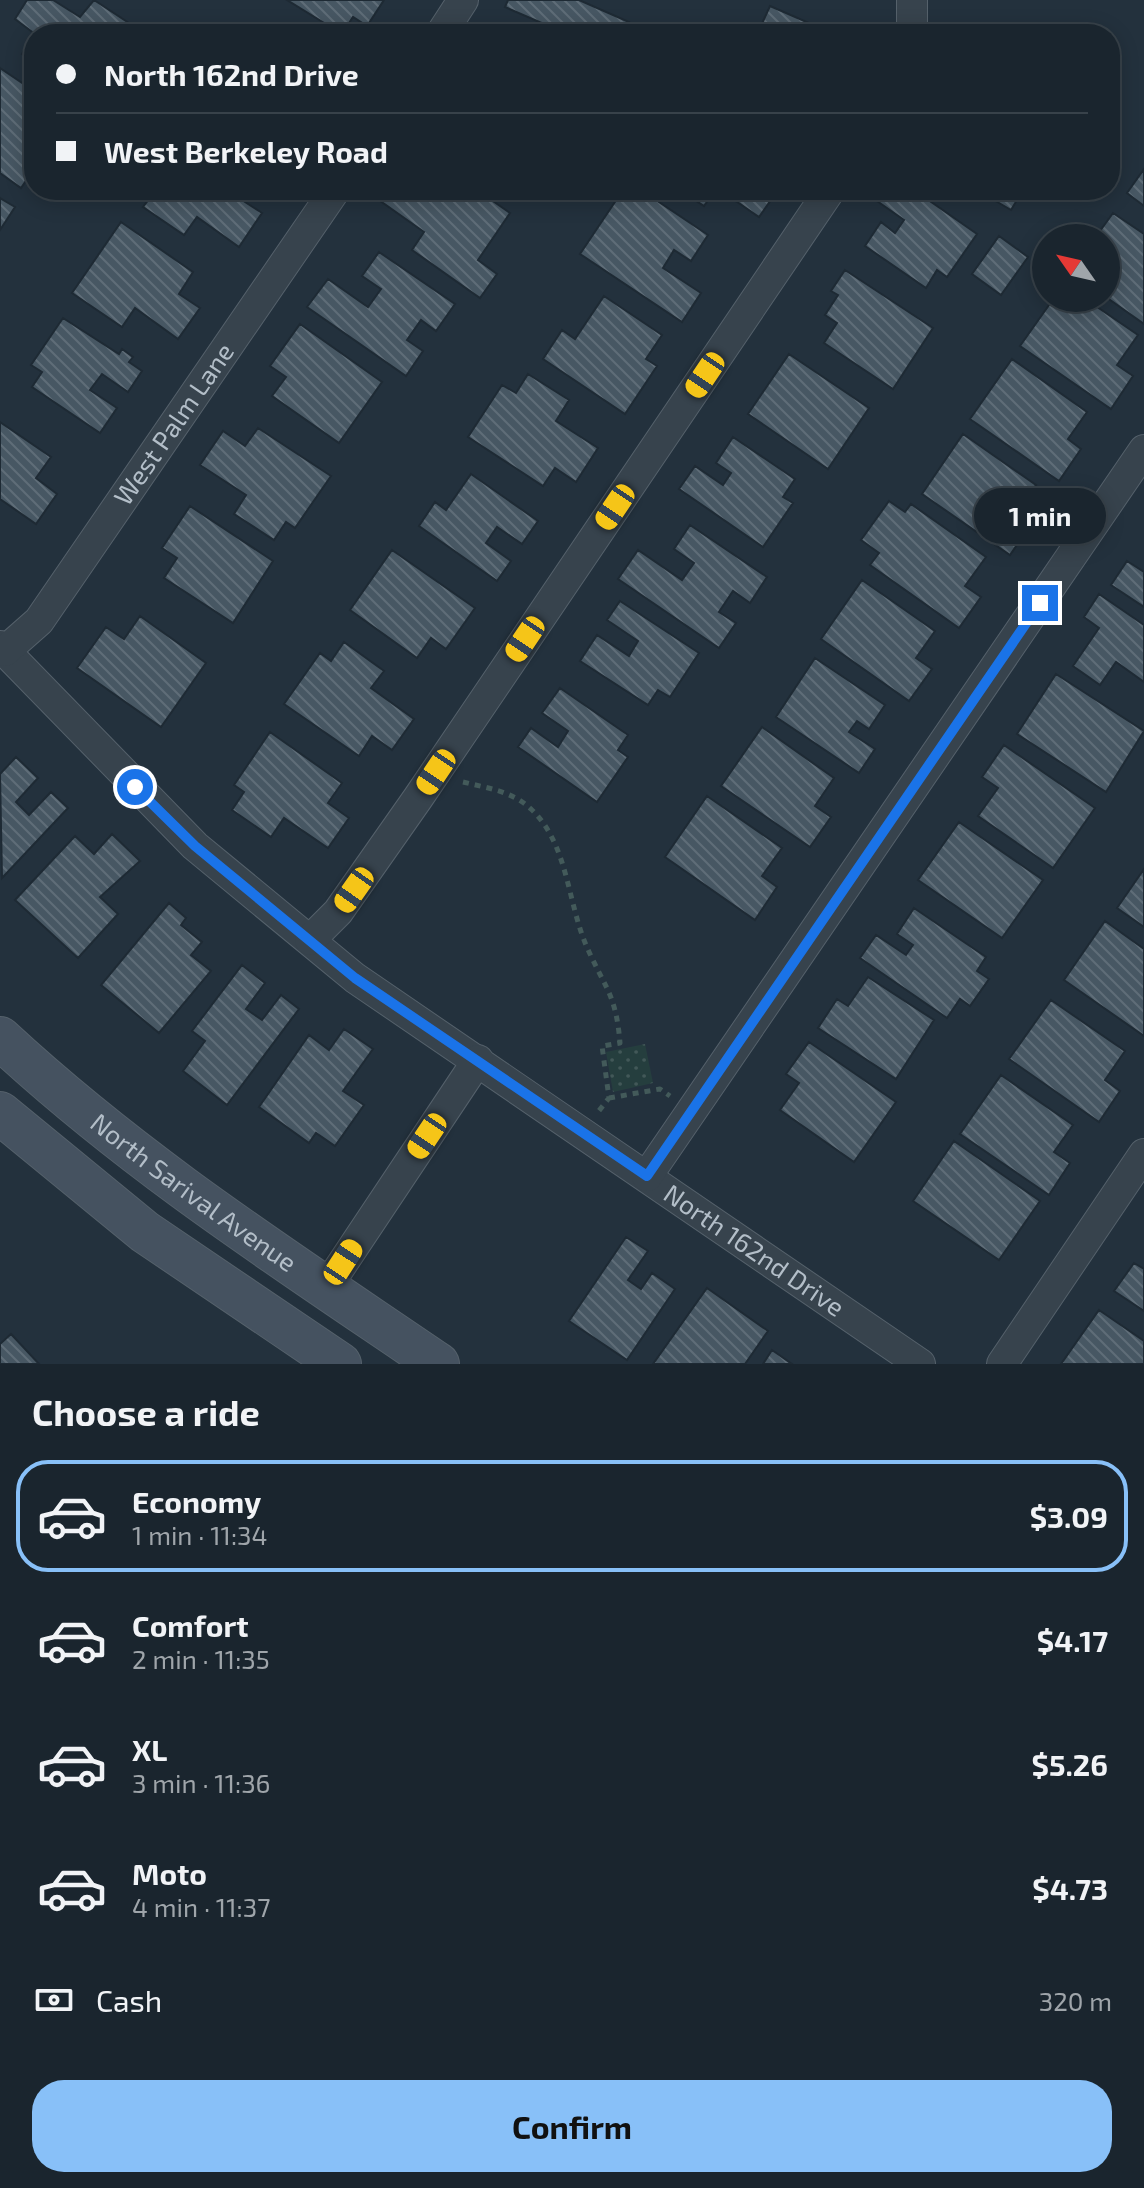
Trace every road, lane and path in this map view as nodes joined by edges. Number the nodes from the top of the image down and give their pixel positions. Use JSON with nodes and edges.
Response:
{"nodes":[{"id":1,"x":463,"y":0,"type":"edge"},
{"id":2,"x":912,"y":0,"type":"edge"},
{"id":3,"x":447,"y":24,"type":"edge"},
{"id":4,"x":912,"y":24,"type":"edge"},
{"id":5,"x":328,"y":200,"type":"edge"},
{"id":6,"x":823,"y":200,"type":"edge"},
{"id":7,"x":1144,"y":450,"type":"edge"},
{"id":8,"x":3,"y":649,"type":"edge"},
{"id":9,"x":436,"y":772,"type":"junction"},
{"id":10,"x":310,"y":940,"type":"junction"},
{"id":11,"x":0,"y":1038,"type":"edge"},
{"id":12,"x":478,"y":1060,"type":"junction"},
{"id":13,"x":609,"y":1098,"type":"junction"},
{"id":14,"x":692,"y":1111,"type":"junction"},
{"id":15,"x":0,"y":1113,"type":"edge"},
{"id":16,"x":583,"y":1131,"type":"junction"},
{"id":17,"x":1144,"y":1154,"type":"edge"},
{"id":18,"x":647,"y":1176,"type":"junction"},
{"id":19,"x":326,"y":1288,"type":"junction"},
{"id":20,"x":340,"y":1364,"type":"edge"},
{"id":21,"x":438,"y":1364,"type":"edge"},
{"id":22,"x":920,"y":1364,"type":"edge"},
{"id":23,"x":1002,"y":1364,"type":"edge"}],
"edges":[{"from":1,"to":3,"type":"street"},
{"from":2,"to":4,"type":"street"},
{"from":5,"to":8,"type":"street","name":"West Palm Lane"},
{"from":6,"to":9,"type":"street"},
{"from":7,"to":14,"type":"street"},
{"from":8,"to":10,"type":"street","name":"North 162nd Drive"},
{"from":9,"to":10,"type":"street"},
{"from":9,"to":13,"type":"path"},
{"from":10,"to":12,"type":"street","name":"North 162nd Drive"},
{"from":11,"to":19,"type":"main road","name":"North Sarival Avenue"},
{"from":12,"to":16,"type":"street","name":"North 162nd Drive"},
{"from":12,"to":19,"type":"street"},
{"from":13,"to":14,"type":"path"},
{"from":13,"to":16,"type":"path"},
{"from":14,"to":18,"type":"street"},
{"from":15,"to":20,"type":"main road"},
{"from":16,"to":18,"type":"street","name":"North 162nd Drive"},
{"from":17,"to":23,"type":"street"},
{"from":18,"to":22,"type":"street","name":"North 162nd Drive"},
{"from":19,"to":21,"type":"main road","name":"North Sarival Avenue"}]}
